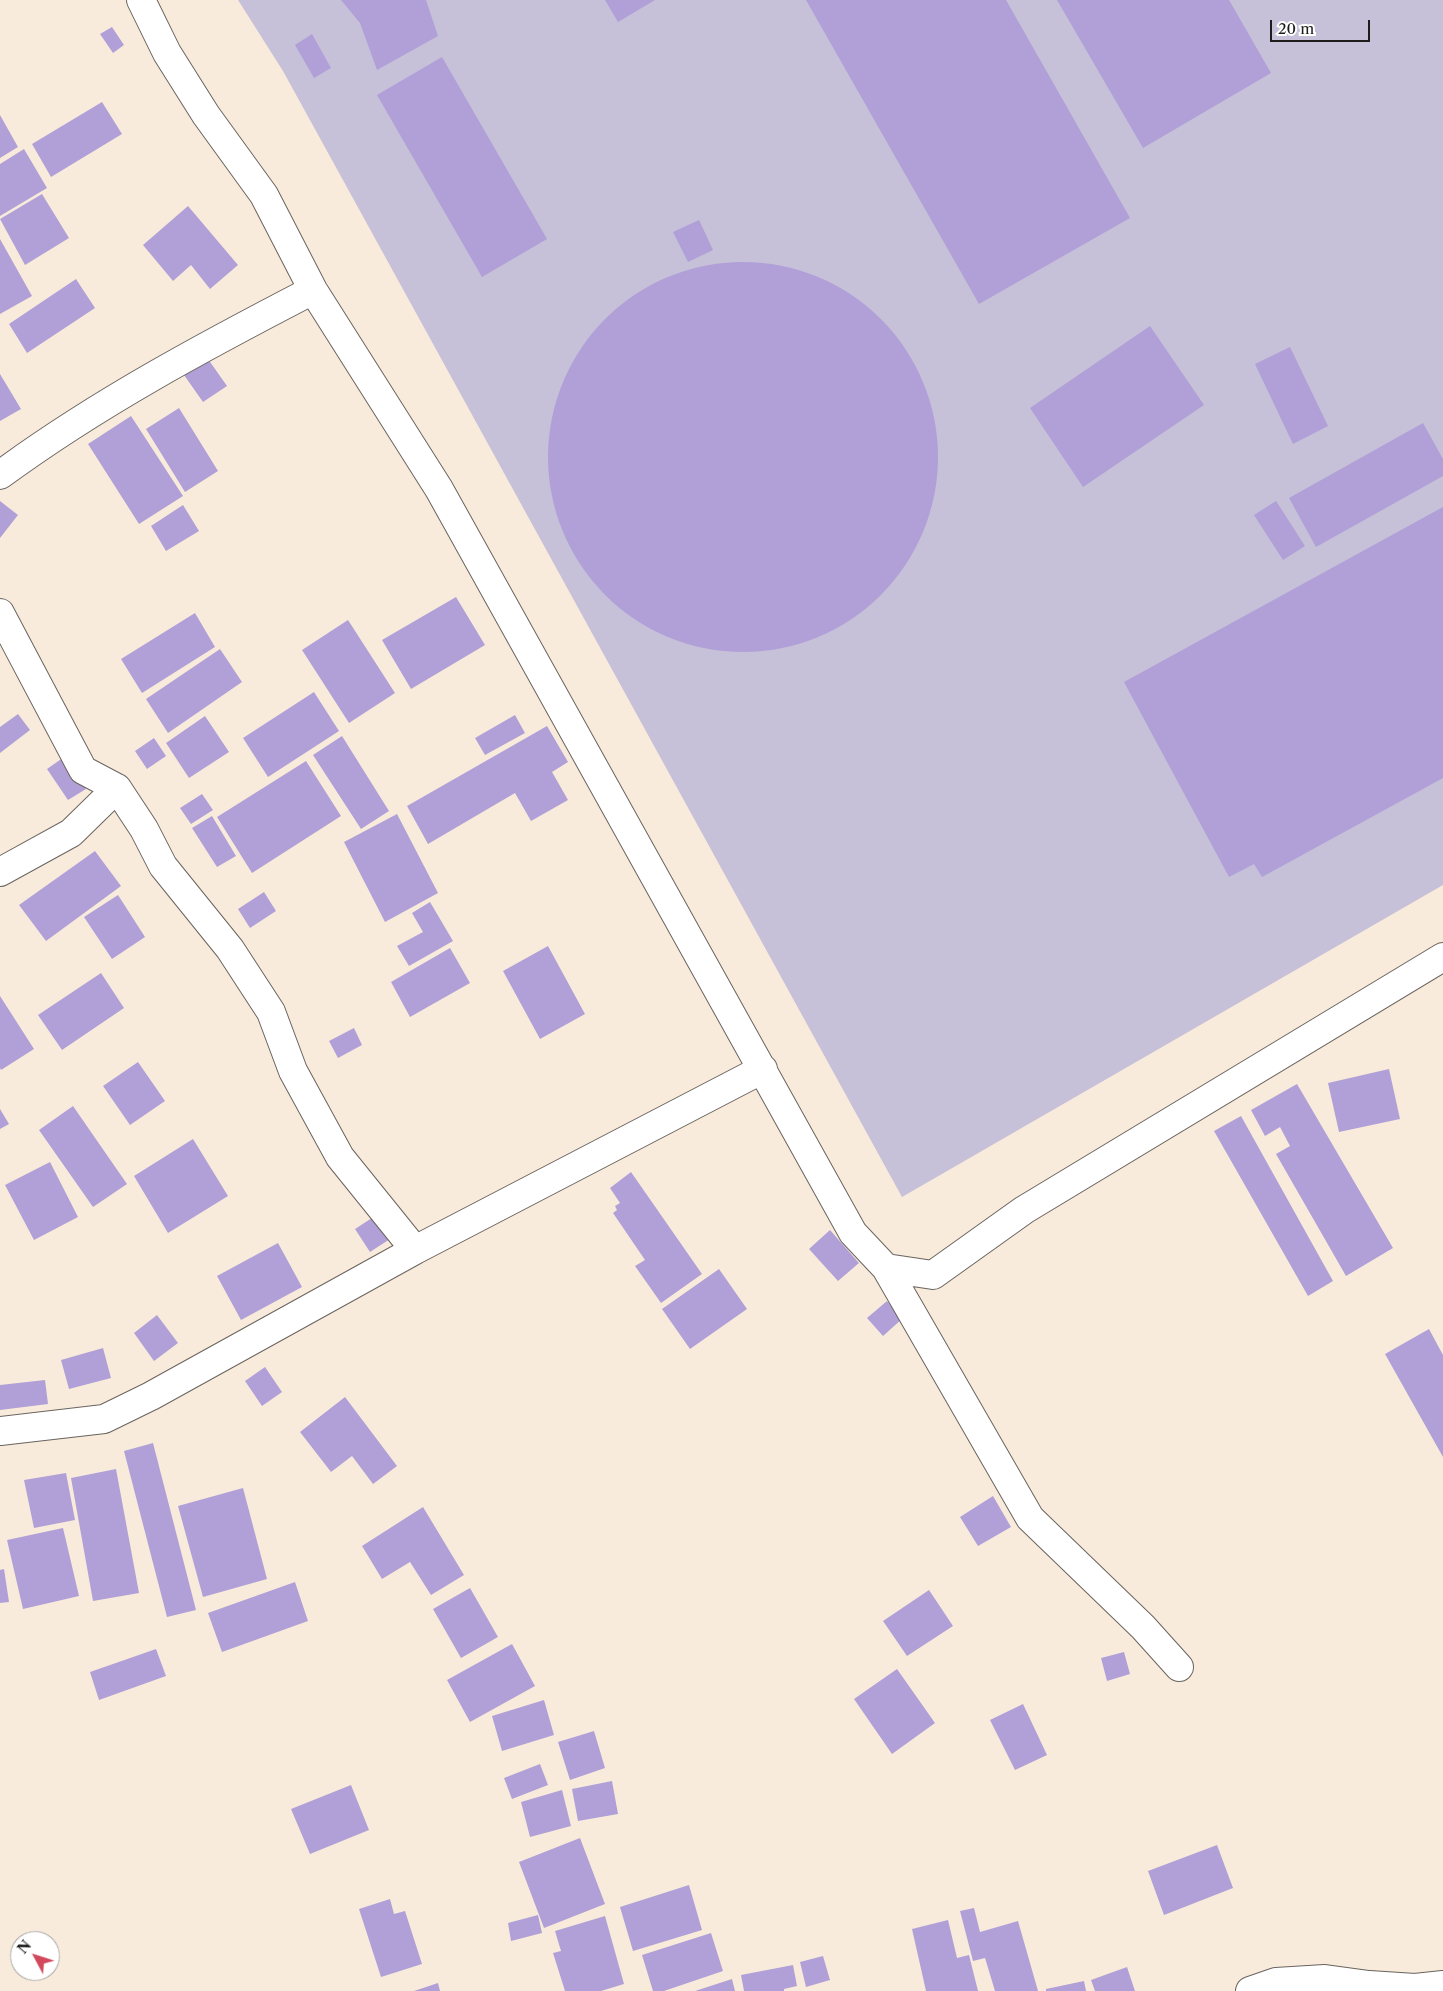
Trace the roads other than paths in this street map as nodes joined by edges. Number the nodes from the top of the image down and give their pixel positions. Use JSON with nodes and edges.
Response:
{"nodes":[{"id":1,"x":141,"y":0,"type":"edge"},
{"id":2,"x":313,"y":290,"type":"junction"},
{"id":3,"x":0,"y":475,"type":"edge"},
{"id":4,"x":0,"y":613,"type":"edge"},
{"id":5,"x":117,"y":788,"type":"junction"},
{"id":6,"x":0,"y":872,"type":"edge"},
{"id":7,"x":1443,"y":957,"type":"edge"},
{"id":8,"x":763,"y":1069,"type":"junction"},
{"id":9,"x":415,"y":1250,"type":"junction"},
{"id":10,"x":886,"y":1268,"type":"junction"},
{"id":11,"x":0,"y":1432,"type":"edge"},
{"id":12,"x":1179,"y":1667,"type":"dead end"},
{"id":13,"x":1443,"y":1985,"type":"edge"},
{"id":14,"x":1250,"y":1991,"type":"edge"}],
"edges":[{"from":1,"to":2,"type":"street"},
{"from":2,"to":3,"type":"street"},
{"from":2,"to":8,"type":"street"},
{"from":4,"to":5,"type":"street"},
{"from":5,"to":6,"type":"street"},
{"from":5,"to":9,"type":"street"},
{"from":7,"to":10,"type":"street"},
{"from":8,"to":9,"type":"street"},
{"from":8,"to":10,"type":"street"},
{"from":9,"to":11,"type":"street"},
{"from":10,"to":12,"type":"street"},
{"from":13,"to":14,"type":"street"}]}
